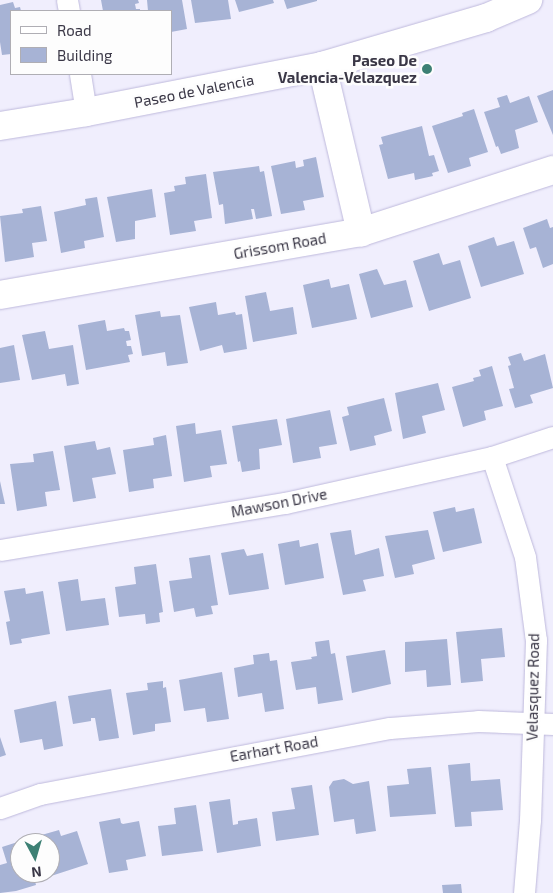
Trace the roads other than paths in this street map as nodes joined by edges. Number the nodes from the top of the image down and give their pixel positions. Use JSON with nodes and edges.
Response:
{"nodes":[{"id":1,"x":528,"y":0,"type":"edge"},
{"id":2,"x":322,"y":66,"type":"junction"},
{"id":3,"x":80,"y":75,"type":"edge"},
{"id":4,"x":86,"y":112,"type":"junction"},
{"id":5,"x":0,"y":126,"type":"edge"},
{"id":6,"x":553,"y":170,"type":"edge"},
{"id":7,"x":361,"y":232,"type":"junction"},
{"id":8,"x":0,"y":295,"type":"edge"},
{"id":9,"x":553,"y":437,"type":"edge"},
{"id":10,"x":492,"y":457,"type":"junction"},
{"id":11,"x":0,"y":550,"type":"edge"},
{"id":12,"x":543,"y":723,"type":"edge"},
{"id":13,"x":0,"y":808,"type":"edge"},
{"id":14,"x":524,"y":893,"type":"edge"}],
"edges":[{"from":1,"to":2,"type":"street","name":"Paseo de Valencia"},
{"from":2,"to":4,"type":"street","name":"Paseo de Valencia"},
{"from":2,"to":7,"type":"street"},
{"from":3,"to":4,"type":"street"},
{"from":4,"to":5,"type":"street","name":"Paseo de Valencia"},
{"from":6,"to":7,"type":"street","name":"Grissom Road"},
{"from":7,"to":8,"type":"street","name":"Grissom Road"},
{"from":9,"to":10,"type":"street","name":"Mawson Drive"},
{"from":10,"to":11,"type":"street","name":"Mawson Drive"},
{"from":10,"to":12,"type":"street","name":"Velasquez Road"},
{"from":12,"to":13,"type":"street","name":"Earhart Road"},
{"from":12,"to":14,"type":"street","name":"Velasquez Road"}]}
